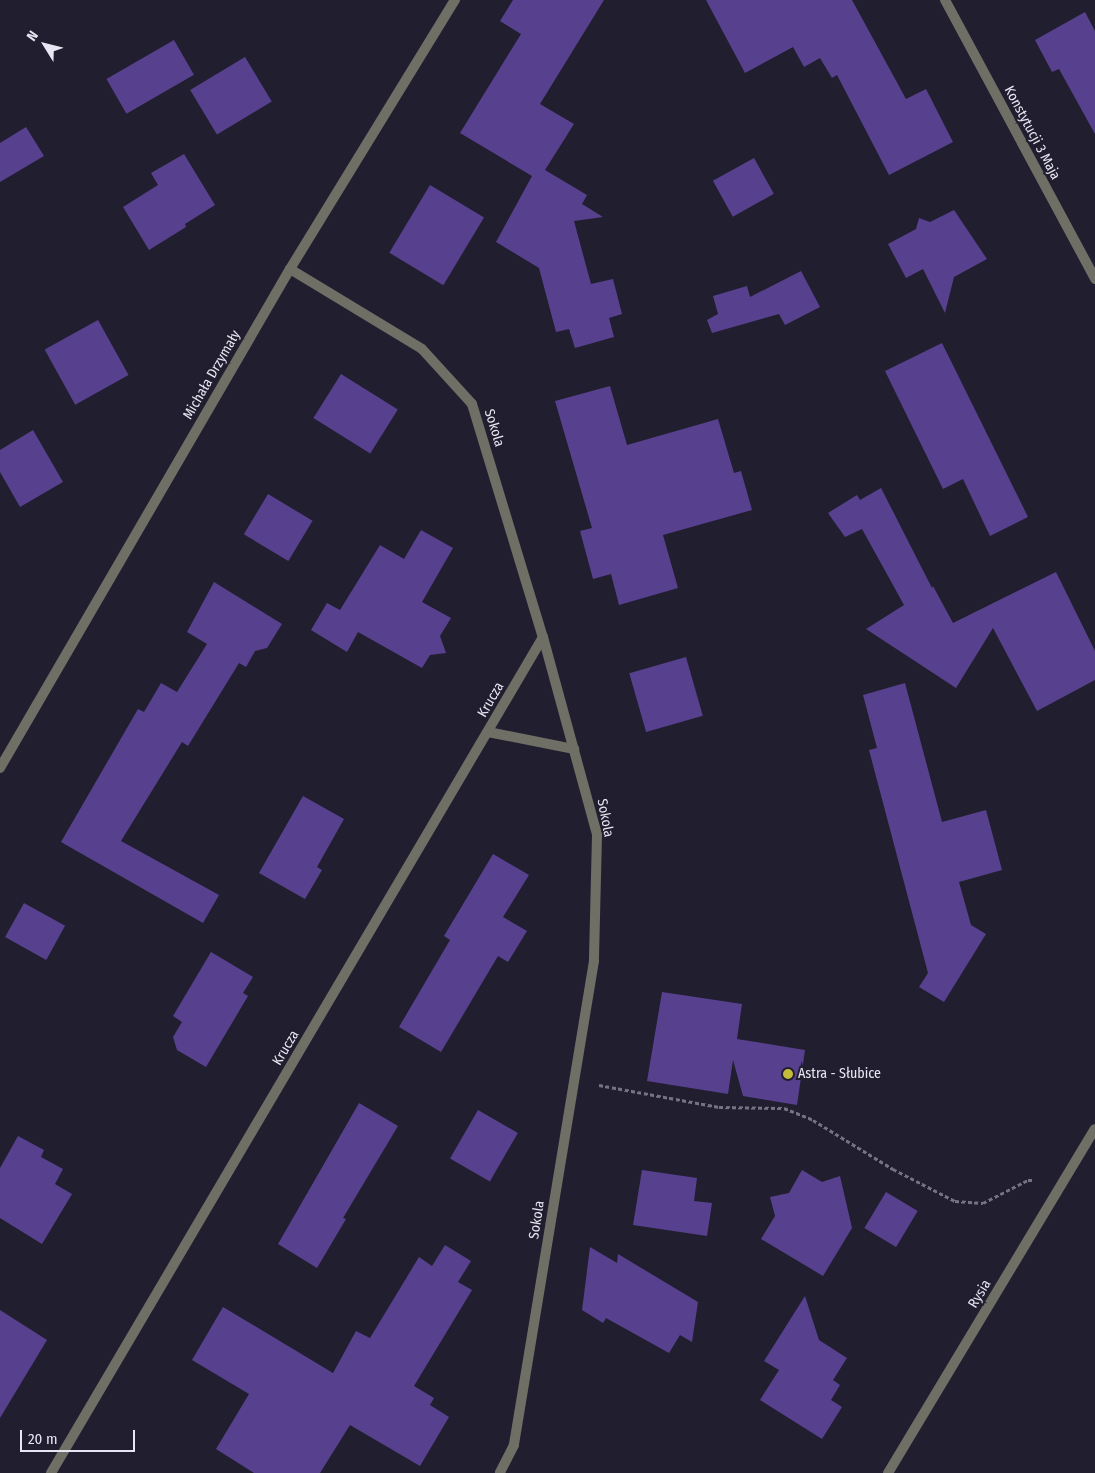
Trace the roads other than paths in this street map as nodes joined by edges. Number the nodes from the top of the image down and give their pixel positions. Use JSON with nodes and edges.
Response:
{"nodes":[{"id":1,"x":455,"y":0,"type":"edge"},
{"id":2,"x":945,"y":0,"type":"edge"},
{"id":3,"x":290,"y":269,"type":"junction"},
{"id":4,"x":1095,"y":279,"type":"edge"},
{"id":5,"x":544,"y":637,"type":"junction"},
{"id":6,"x":488,"y":732,"type":"junction"},
{"id":7,"x":574,"y":749,"type":"junction"},
{"id":8,"x":0,"y":768,"type":"edge"},
{"id":9,"x":1095,"y":1129,"type":"edge"},
{"id":10,"x":51,"y":1473,"type":"edge"},
{"id":11,"x":500,"y":1473,"type":"edge"},
{"id":12,"x":888,"y":1473,"type":"edge"}],
"edges":[{"from":1,"to":3,"type":"street","name":"Michała Drzymały"},
{"from":2,"to":4,"type":"street","name":"Konstytucji 3 Maja"},
{"from":3,"to":5,"type":"street","name":"Sokola"},
{"from":3,"to":8,"type":"street","name":"Michała Drzymały"},
{"from":5,"to":6,"type":"street","name":"Krucza"},
{"from":5,"to":7,"type":"street","name":"Sokola"},
{"from":6,"to":7,"type":"street"},
{"from":6,"to":10,"type":"street","name":"Krucza"},
{"from":7,"to":11,"type":"street","name":"Sokola"},
{"from":9,"to":12,"type":"street","name":"Rysia"}]}
